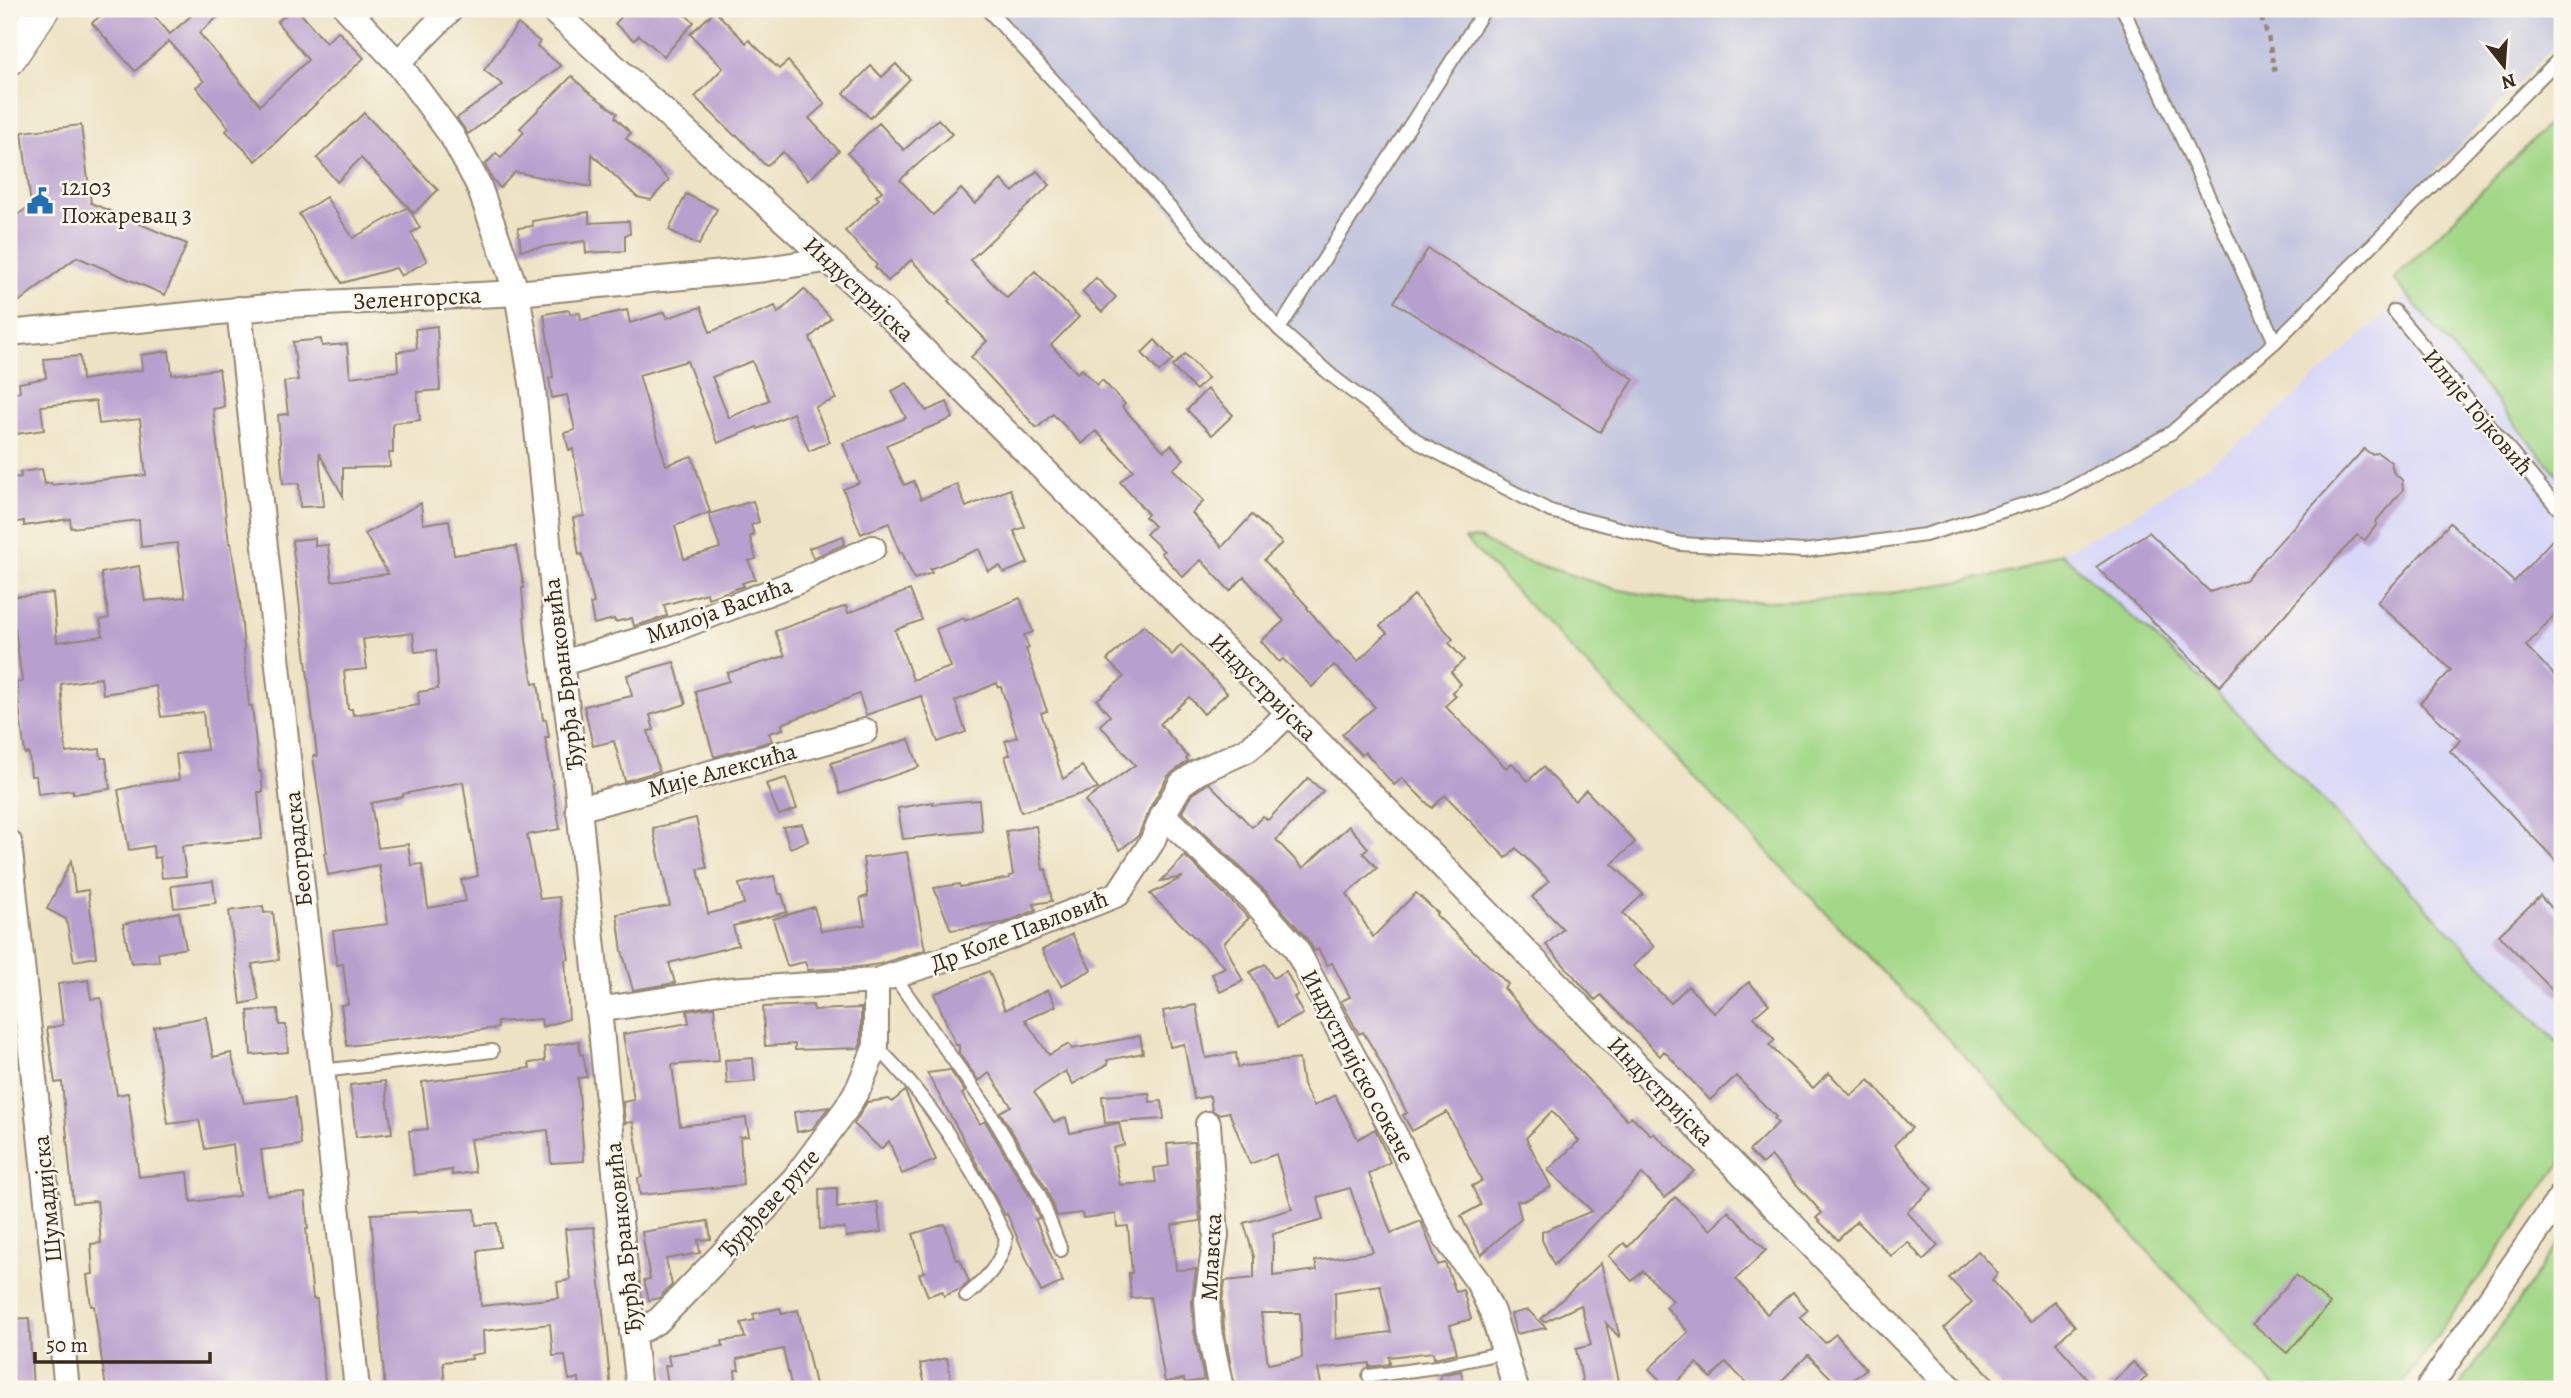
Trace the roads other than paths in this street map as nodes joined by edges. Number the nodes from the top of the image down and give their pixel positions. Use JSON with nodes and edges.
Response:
{"nodes":[{"id":1,"x":347,"y":9,"type":"edge"},
{"id":2,"x":451,"y":9,"type":"edge"},
{"id":3,"x":551,"y":9,"type":"edge"},
{"id":4,"x":987,"y":9,"type":"edge"},
{"id":5,"x":1485,"y":9,"type":"edge"},
{"id":6,"x":2123,"y":9,"type":"edge"},
{"id":7,"x":27,"y":22,"type":"edge"},
{"id":8,"x":2562,"y":56,"type":"edge"},
{"id":9,"x":9,"y":59,"type":"edge"},
{"id":10,"x":398,"y":63,"type":"junction"},
{"id":11,"x":826,"y":260,"type":"junction"},
{"id":12,"x":517,"y":293,"type":"junction"},
{"id":13,"x":239,"y":309,"type":"junction"},
{"id":14,"x":2394,"y":311,"type":"dead end"},
{"id":15,"x":1279,"y":329,"type":"junction"},
{"id":16,"x":9,"y":333,"type":"edge"},
{"id":17,"x":2275,"y":342,"type":"junction"},
{"id":18,"x":2562,"y":513,"type":"edge"},
{"id":19,"x":873,"y":548,"type":"dead end"},
{"id":20,"x":562,"y":663,"type":"junction"},
{"id":21,"x":1288,"y":713,"type":"junction"},
{"id":22,"x":865,"y":732,"type":"dead end"},
{"id":23,"x":578,"y":809,"type":"junction"},
{"id":24,"x":1163,"y":815,"type":"junction"},
{"id":25,"x":9,"y":842,"type":"edge"},
{"id":26,"x":885,"y":979,"type":"junction"},
{"id":27,"x":598,"y":1010,"type":"junction"},
{"id":28,"x":876,"y":1046,"type":"junction"},
{"id":29,"x":492,"y":1051,"type":"dead end"},
{"id":30,"x":322,"y":1071,"type":"junction"},
{"id":31,"x":1208,"y":1124,"type":"dead end"},
{"id":32,"x":2562,"y":1195,"type":"edge"},
{"id":33,"x":1061,"y":1250,"type":"dead end"},
{"id":34,"x":965,"y":1296,"type":"dead end"},
{"id":35,"x":632,"y":1333,"type":"junction"},
{"id":36,"x":1505,"y":1352,"type":"junction"},
{"id":37,"x":1369,"y":1377,"type":"dead end"},
{"id":38,"x":67,"y":1389,"type":"edge"},
{"id":39,"x":357,"y":1389,"type":"edge"},
{"id":40,"x":639,"y":1389,"type":"edge"},
{"id":41,"x":1221,"y":1389,"type":"edge"},
{"id":42,"x":1516,"y":1389,"type":"edge"},
{"id":43,"x":1952,"y":1389,"type":"edge"},
{"id":44,"x":2428,"y":1389,"type":"edge"}],
"edges":[{"from":1,"to":10,"type":"street","name":"Ђурђа Бранковића"},
{"from":2,"to":10,"type":"street"},
{"from":3,"to":11,"type":"street","name":"Индустријска"},
{"from":4,"to":15,"type":"lane"},
{"from":5,"to":15,"type":"lane"},
{"from":6,"to":17,"type":"lane"},
{"from":7,"to":9,"type":"street"},
{"from":8,"to":17,"type":"lane"},
{"from":10,"to":12,"type":"street","name":"Ђурђа Бранковића"},
{"from":11,"to":12,"type":"street","name":"Зеленгорска"},
{"from":11,"to":21,"type":"street","name":"Индустријска"},
{"from":12,"to":13,"type":"street","name":"Зеленгорска"},
{"from":12,"to":20,"type":"street","name":"Ђурђа Бранковића"},
{"from":13,"to":16,"type":"street","name":"Зеленгорска"},
{"from":13,"to":30,"type":"street","name":"Београдска"},
{"from":14,"to":18,"type":"lane","name":"Илије Гојковић"},
{"from":15,"to":17,"type":"lane"},
{"from":19,"to":20,"type":"street","name":"Милоја Васића"},
{"from":20,"to":23,"type":"street","name":"Ђурђа Бранковића"},
{"from":21,"to":24,"type":"street","name":"Др Коле Павловић"},
{"from":21,"to":43,"type":"street","name":"Индустријска"},
{"from":22,"to":23,"type":"street","name":"Мије Алексића"},
{"from":23,"to":27,"type":"street","name":"Ђурђа Бранковића"},
{"from":24,"to":26,"type":"street","name":"Др Коле Павловић"},
{"from":24,"to":36,"type":"street","name":"Индустријско сокаче"},
{"from":25,"to":38,"type":"street","name":"Шумадијска"},
{"from":26,"to":27,"type":"street"},
{"from":26,"to":28,"type":"street","name":"Ђурђеве рупе"},
{"from":26,"to":33,"type":"lane"},
{"from":27,"to":35,"type":"street","name":"Ђурђа Бранковића"},
{"from":28,"to":34,"type":"lane"},
{"from":28,"to":35,"type":"street","name":"Ђурђеве рупе"},
{"from":29,"to":30,"type":"lane"},
{"from":30,"to":39,"type":"street","name":"Београдска"},
{"from":31,"to":41,"type":"street","name":"Млавска"},
{"from":32,"to":44,"type":"street"},
{"from":35,"to":40,"type":"street","name":"Ђурђа Бранковића"},
{"from":36,"to":37,"type":"lane"},
{"from":36,"to":42,"type":"street","name":"Индустријско сокаче"}]}
